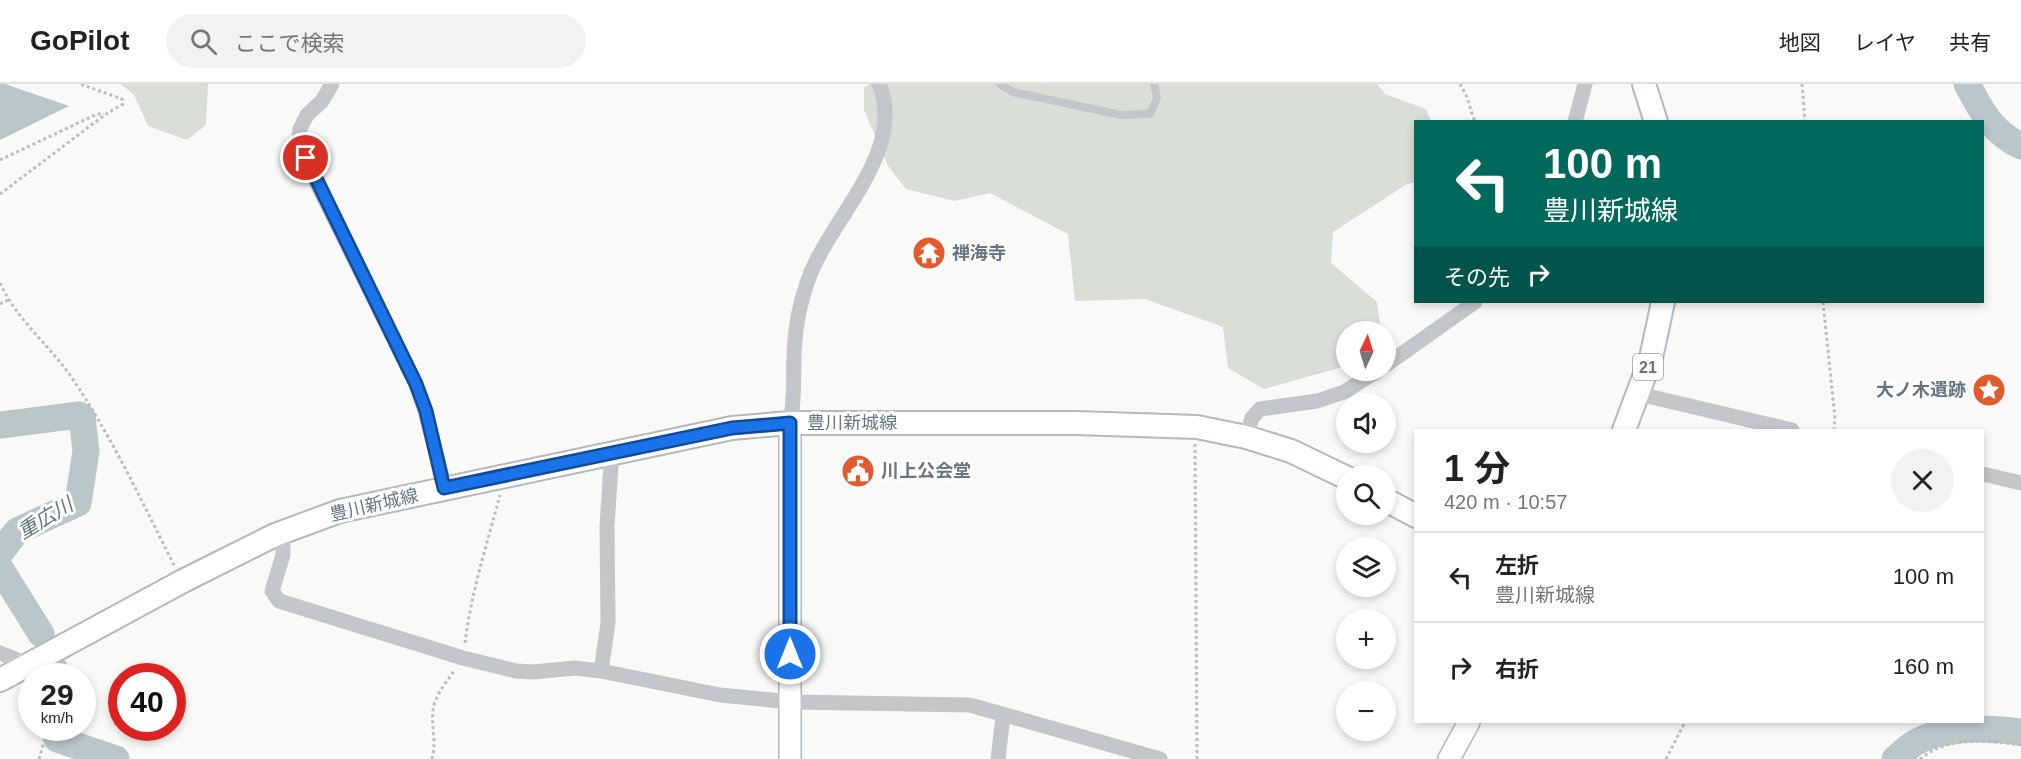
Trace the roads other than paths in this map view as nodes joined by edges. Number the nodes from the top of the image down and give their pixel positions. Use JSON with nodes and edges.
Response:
{"nodes":[{"id":1,"x":332,"y":84,"type":"edge"},
{"id":2,"x":879,"y":84,"type":"edge"},
{"id":3,"x":1000,"y":84,"type":"edge"},
{"id":4,"x":1154,"y":84,"type":"edge"},
{"id":5,"x":1585,"y":84,"type":"edge"},
{"id":6,"x":1644,"y":84,"type":"edge"},
{"id":7,"x":1576,"y":120,"type":"edge"},
{"id":8,"x":1655,"y":120,"type":"edge"},
{"id":9,"x":1474,"y":303,"type":"edge"},
{"id":10,"x":1663,"y":303,"type":"edge"},
{"id":11,"x":1396,"y":358,"type":"edge"},
{"id":12,"x":1362,"y":381,"type":"edge"},
{"id":13,"x":1639,"y":394,"type":"junction"},
{"id":14,"x":790,"y":423,"type":"junction"},
{"id":15,"x":1624,"y":429,"type":"edge"},
{"id":16,"x":1788,"y":429,"type":"edge"},
{"id":17,"x":1246,"y":436,"type":"junction"},
{"id":18,"x":610,"y":453,"type":"junction"},
{"id":19,"x":1336,"y":473,"type":"edge"},
{"id":20,"x":1984,"y":474,"type":"edge"},
{"id":21,"x":2021,"y":483,"type":"edge"},
{"id":22,"x":444,"y":488,"type":"junction"},
{"id":23,"x":1396,"y":505,"type":"edge"},
{"id":24,"x":1414,"y":515,"type":"edge"},
{"id":25,"x":275,"y":535,"type":"junction"},
{"id":26,"x":0,"y":653,"type":"edge"},
{"id":27,"x":19,"y":663,"type":"edge"},
{"id":28,"x":35,"y":663,"type":"edge"},
{"id":29,"x":601,"y":671,"type":"junction"},
{"id":30,"x":18,"y":672,"type":"edge"},
{"id":31,"x":0,"y":680,"type":"edge"},
{"id":32,"x":791,"y":702,"type":"junction"},
{"id":33,"x":1003,"y":716,"type":"junction"},
{"id":34,"x":1468,"y":723,"type":"edge"},
{"id":35,"x":790,"y":759,"type":"edge"},
{"id":36,"x":998,"y":759,"type":"edge"},
{"id":37,"x":1160,"y":759,"type":"edge"},
{"id":38,"x":1449,"y":759,"type":"edge"}],
"edges":[{"from":1,"to":22,"type":"street"},
{"from":2,"to":14,"type":"street"},
{"from":3,"to":4,"type":"lane"},
{"from":5,"to":7,"type":"street"},
{"from":6,"to":8,"type":"main road"},
{"from":9,"to":11,"type":"street"},
{"from":10,"to":13,"type":"main road","number":"21"},
{"from":12,"to":17,"type":"street"},
{"from":13,"to":15,"type":"main road","number":"21"},
{"from":13,"to":16,"type":"street"},
{"from":14,"to":17,"type":"main road","name":"豊川新城線"},
{"from":14,"to":18,"type":"main road","name":"豊川新城線"},
{"from":14,"to":32,"type":"street"},
{"from":17,"to":19,"type":"main road","name":"豊川新城線"},
{"from":18,"to":22,"type":"main road","name":"豊川新城線"},
{"from":18,"to":29,"type":"street"},
{"from":20,"to":21,"type":"street"},
{"from":22,"to":25,"type":"main road","name":"豊川新城線"},
{"from":23,"to":24,"type":"main road"},
{"from":25,"to":28,"type":"main road","name":"豊川新城線"},
{"from":25,"to":29,"type":"street"},
{"from":26,"to":27,"type":"street"},
{"from":29,"to":32,"type":"street"},
{"from":30,"to":31,"type":"main road","name":"豊川新城線"},
{"from":32,"to":33,"type":"street"},
{"from":32,"to":35,"type":"street"},
{"from":33,"to":36,"type":"street"},
{"from":33,"to":37,"type":"street"},
{"from":34,"to":38,"type":"street"}]}
